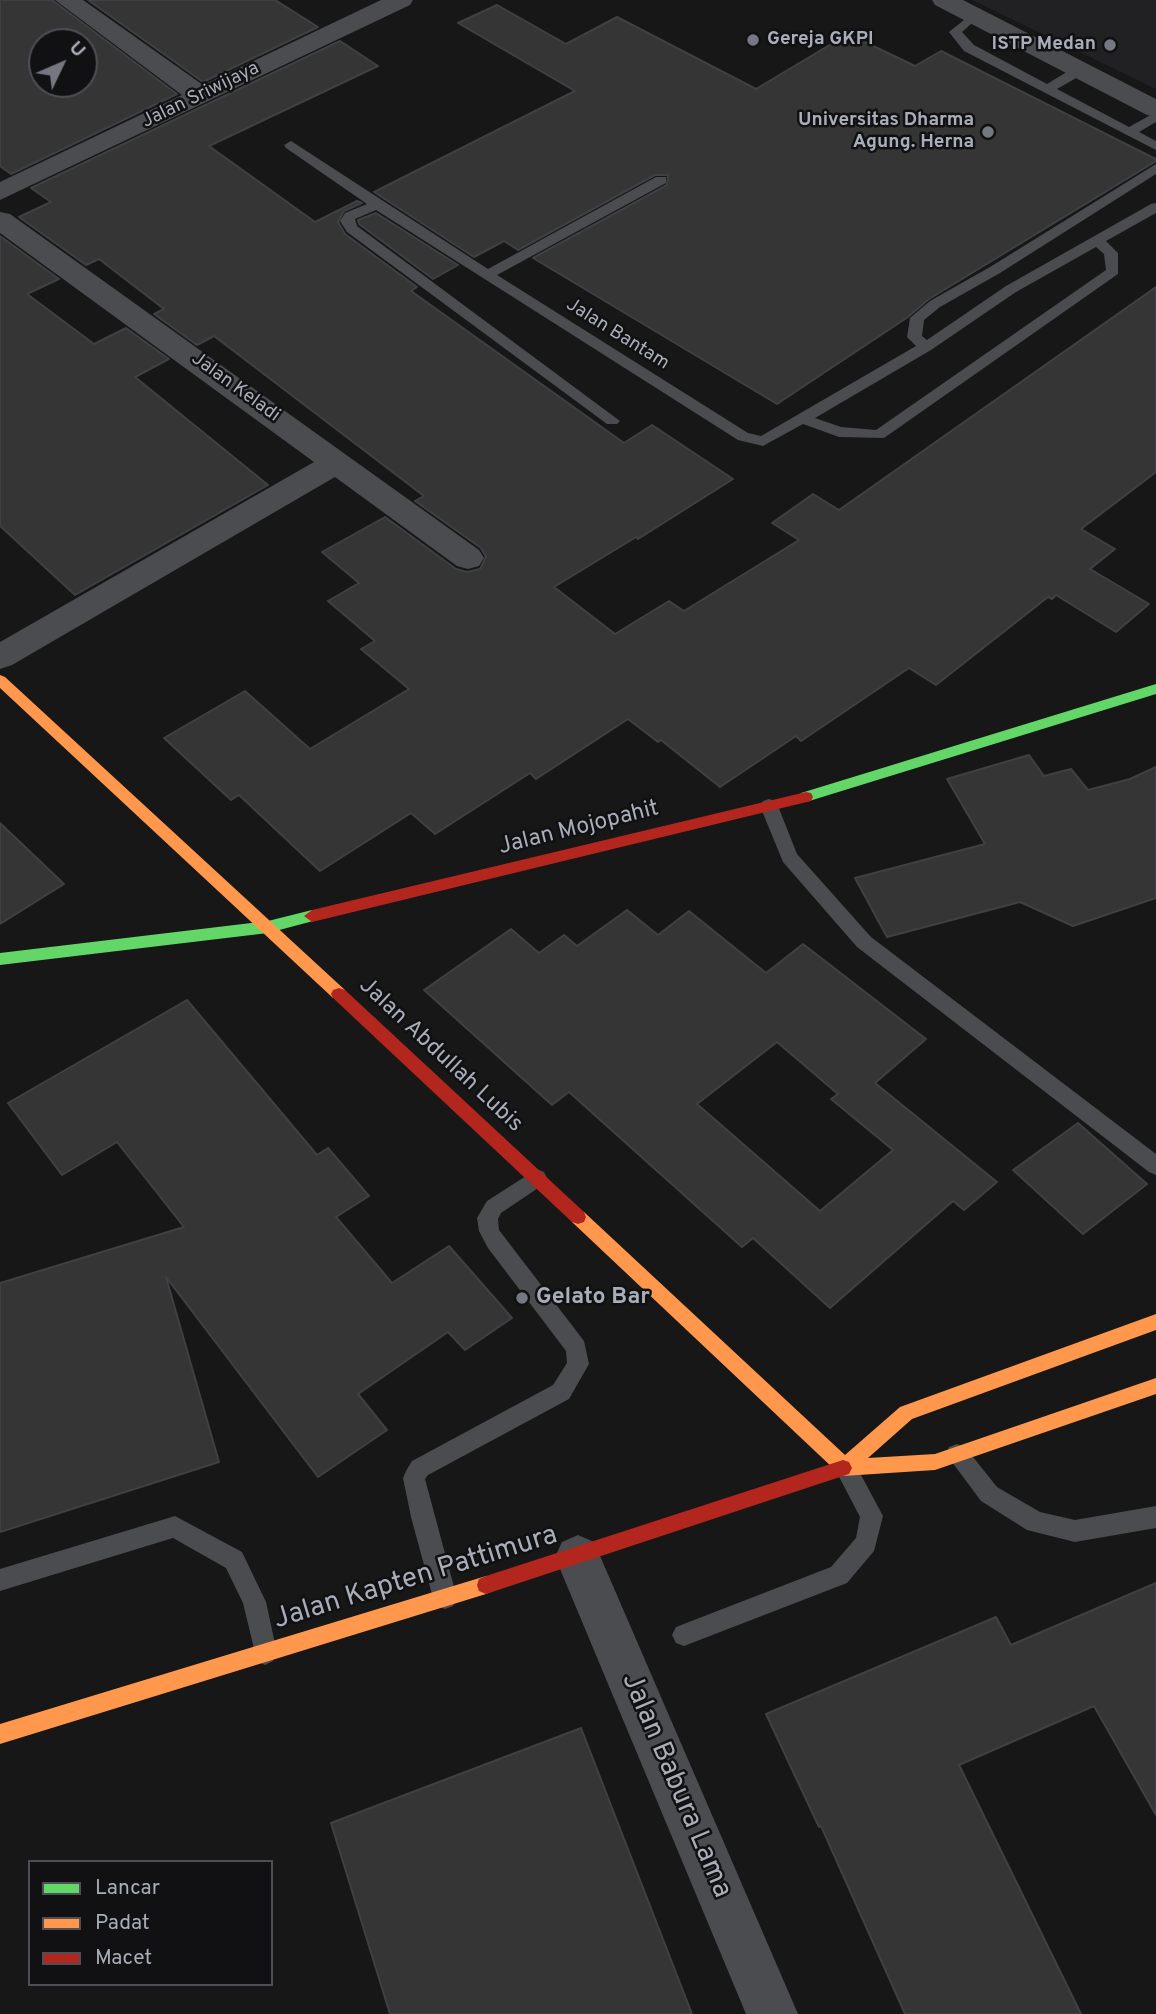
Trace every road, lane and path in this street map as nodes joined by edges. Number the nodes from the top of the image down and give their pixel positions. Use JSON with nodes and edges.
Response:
{"nodes":[{"id":1,"x":67,"y":0,"type":"edge"},
{"id":2,"x":401,"y":0,"type":"edge"},
{"id":3,"x":944,"y":0,"type":"edge"},
{"id":4,"x":974,"y":16,"type":"junction"},
{"id":5,"x":1080,"y":71,"type":"junction"},
{"id":6,"x":1047,"y":89,"type":"junction"},
{"id":7,"x":201,"y":96,"type":"junction"},
{"id":8,"x":1156,"y":109,"type":"edge"},
{"id":9,"x":1156,"y":116,"type":"edge"},
{"id":10,"x":1130,"y":132,"type":"junction"},
{"id":11,"x":291,"y":145,"type":"dead end"},
{"id":12,"x":1156,"y":145,"type":"edge"},
{"id":13,"x":1156,"y":168,"type":"edge"},
{"id":14,"x":661,"y":180,"type":"dead end"},
{"id":15,"x":0,"y":198,"type":"edge"},
{"id":16,"x":377,"y":205,"type":"junction"},
{"id":17,"x":1156,"y":207,"type":"edge"},
{"id":18,"x":1097,"y":240,"type":"junction"},
{"id":19,"x":995,"y":270,"type":"junction"},
{"id":20,"x":485,"y":276,"type":"junction"},
{"id":21,"x":1011,"y":289,"type":"junction"},
{"id":22,"x":926,"y":347,"type":"junction"},
{"id":23,"x":803,"y":419,"type":"junction"},
{"id":24,"x":612,"y":421,"type":"dead end"},
{"id":25,"x":337,"y":461,"type":"junction"},
{"id":26,"x":468,"y":558,"type":"dead end"},
{"id":27,"x":0,"y":657,"type":"edge"},
{"id":28,"x":0,"y":680,"type":"edge"},
{"id":29,"x":1156,"y":689,"type":"edge"},
{"id":30,"x":769,"y":806,"type":"junction"},
{"id":31,"x":268,"y":927,"type":"junction"},
{"id":32,"x":0,"y":959,"type":"edge"},
{"id":33,"x":1156,"y":1166,"type":"edge"},
{"id":34,"x":537,"y":1178,"type":"junction"},
{"id":35,"x":1156,"y":1322,"type":"edge"},
{"id":36,"x":1156,"y":1386,"type":"edge"},
{"id":37,"x":957,"y":1454,"type":"junction"},
{"id":38,"x":845,"y":1467,"type":"junction"},
{"id":39,"x":1156,"y":1517,"type":"edge"},
{"id":40,"x":578,"y":1557,"type":"junction"},
{"id":41,"x":0,"y":1580,"type":"edge"},
{"id":42,"x":444,"y":1598,"type":"junction"},
{"id":43,"x":684,"y":1635,"type":"dead end"},
{"id":44,"x":265,"y":1653,"type":"junction"},
{"id":45,"x":0,"y":1734,"type":"edge"},
{"id":46,"x":772,"y":2014,"type":"edge"}],
"edges":[{"from":1,"to":7,"type":"street"},
{"from":2,"to":7,"type":"street","name":"Jalan Sriwijaya"},
{"from":3,"to":4,"type":"street"},
{"from":4,"to":5,"type":"street"},
{"from":4,"to":6,"type":"lane"},
{"from":5,"to":6,"type":"lane"},
{"from":5,"to":8,"type":"street"},
{"from":6,"to":10,"type":"lane"},
{"from":7,"to":15,"type":"street","name":"Jalan Sriwijaya"},
{"from":9,"to":10,"type":"lane"},
{"from":10,"to":12,"type":"lane"},
{"from":11,"to":16,"type":"lane","name":"Jalan Bantam"},
{"from":13,"to":19,"type":"lane"},
{"from":14,"to":20,"type":"lane"},
{"from":15,"to":25,"type":"street","name":"Jalan Keladi"},
{"from":16,"to":20,"type":"lane","name":"Jalan Bantam"},
{"from":16,"to":24,"type":"lane"},
{"from":17,"to":18,"type":"lane","name":"Jalan Bantam"},
{"from":18,"to":21,"type":"lane","name":"Jalan Bantam"},
{"from":18,"to":23,"type":"lane"},
{"from":19,"to":21,"type":"lane"},
{"from":19,"to":22,"type":"lane"},
{"from":20,"to":23,"type":"lane","name":"Jalan Bantam"},
{"from":21,"to":22,"type":"lane","name":"Jalan Bantam"},
{"from":22,"to":23,"type":"lane","name":"Jalan Bantam"},
{"from":25,"to":26,"type":"street","name":"Jalan Keladi"},
{"from":25,"to":27,"type":"street"},
{"from":28,"to":31,"type":"street","name":"Jalan Abdullah Lubis"},
{"from":29,"to":30,"type":"street","name":"Jalan Mojopahit"},
{"from":30,"to":31,"type":"street","name":"Jalan Mojopahit"},
{"from":30,"to":33,"type":"lane"},
{"from":31,"to":32,"type":"street","name":"Jalan Mojopahit"},
{"from":31,"to":34,"type":"street","name":"Jalan Abdullah Lubis"},
{"from":34,"to":38,"type":"street","name":"Jalan Abdullah Lubis"},
{"from":34,"to":42,"type":"lane"},
{"from":35,"to":38,"type":"street","name":"Jalan Kapten Pattimura"},
{"from":36,"to":37,"type":"street","name":"Jalan Kapten Pattimura"},
{"from":37,"to":38,"type":"street","name":"Jalan Kapten Pattimura"},
{"from":37,"to":39,"type":"lane"},
{"from":38,"to":40,"type":"street","name":"Jalan Kapten Pattimura"},
{"from":38,"to":43,"type":"lane"},
{"from":40,"to":42,"type":"street","name":"Jalan Kapten Pattimura"},
{"from":40,"to":46,"type":"street","name":"Jalan Babura Lama"},
{"from":41,"to":44,"type":"lane"},
{"from":42,"to":44,"type":"street","name":"Jalan Kapten Pattimura"},
{"from":44,"to":45,"type":"street","name":"Jalan Kapten Pattimura"}]}
